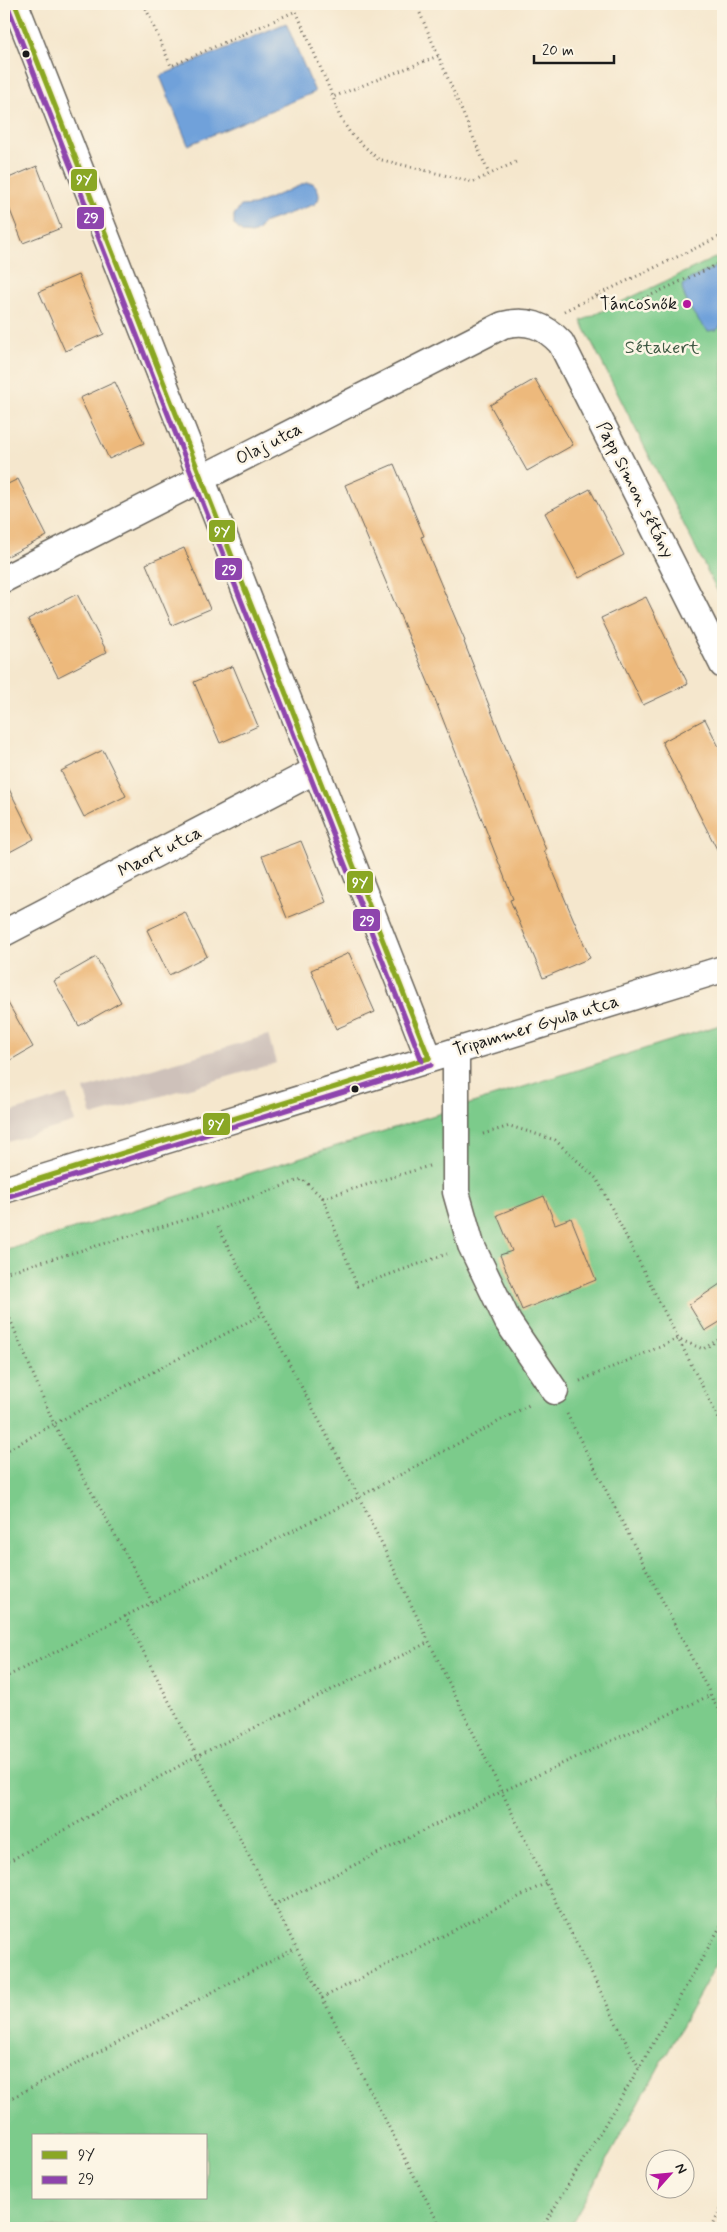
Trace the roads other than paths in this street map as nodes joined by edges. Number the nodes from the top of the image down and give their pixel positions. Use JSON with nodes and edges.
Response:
{"nodes":[{"id":1,"x":15,"y":4,"type":"edge"},
{"id":2,"x":537,"y":324,"type":"joint"},
{"id":3,"x":202,"y":478,"type":"junction"},
{"id":4,"x":4,"y":579,"type":"edge"},
{"id":5,"x":723,"y":665,"type":"edge"},
{"id":6,"x":316,"y":770,"type":"junction"},
{"id":7,"x":4,"y":933,"type":"edge"},
{"id":8,"x":723,"y":969,"type":"edge"},
{"id":9,"x":456,"y":1051,"type":"junction"},
{"id":10,"x":429,"y":1058,"type":"junction"},
{"id":11,"x":4,"y":1190,"type":"edge"},
{"id":12,"x":555,"y":1391,"type":"road end"}],
"edges":[{"from":1,"to":3,"type":"street"},
{"from":2,"to":3,"type":"street","name":"Olaj utca"},
{"from":2,"to":5,"type":"street","name":"Papp Simon sétány"},
{"from":3,"to":4,"type":"street","name":"Olaj utca"},
{"from":3,"to":6,"type":"street"},
{"from":6,"to":7,"type":"street","name":"Maort utca"},
{"from":6,"to":10,"type":"street"},
{"from":8,"to":9,"type":"street","name":"Tripammer Gyula utca"},
{"from":9,"to":10,"type":"street","name":"Tripammer Gyula utca"},
{"from":9,"to":12,"type":"street"},
{"from":10,"to":11,"type":"street","name":"Tripammer Gyula utca"}]}
